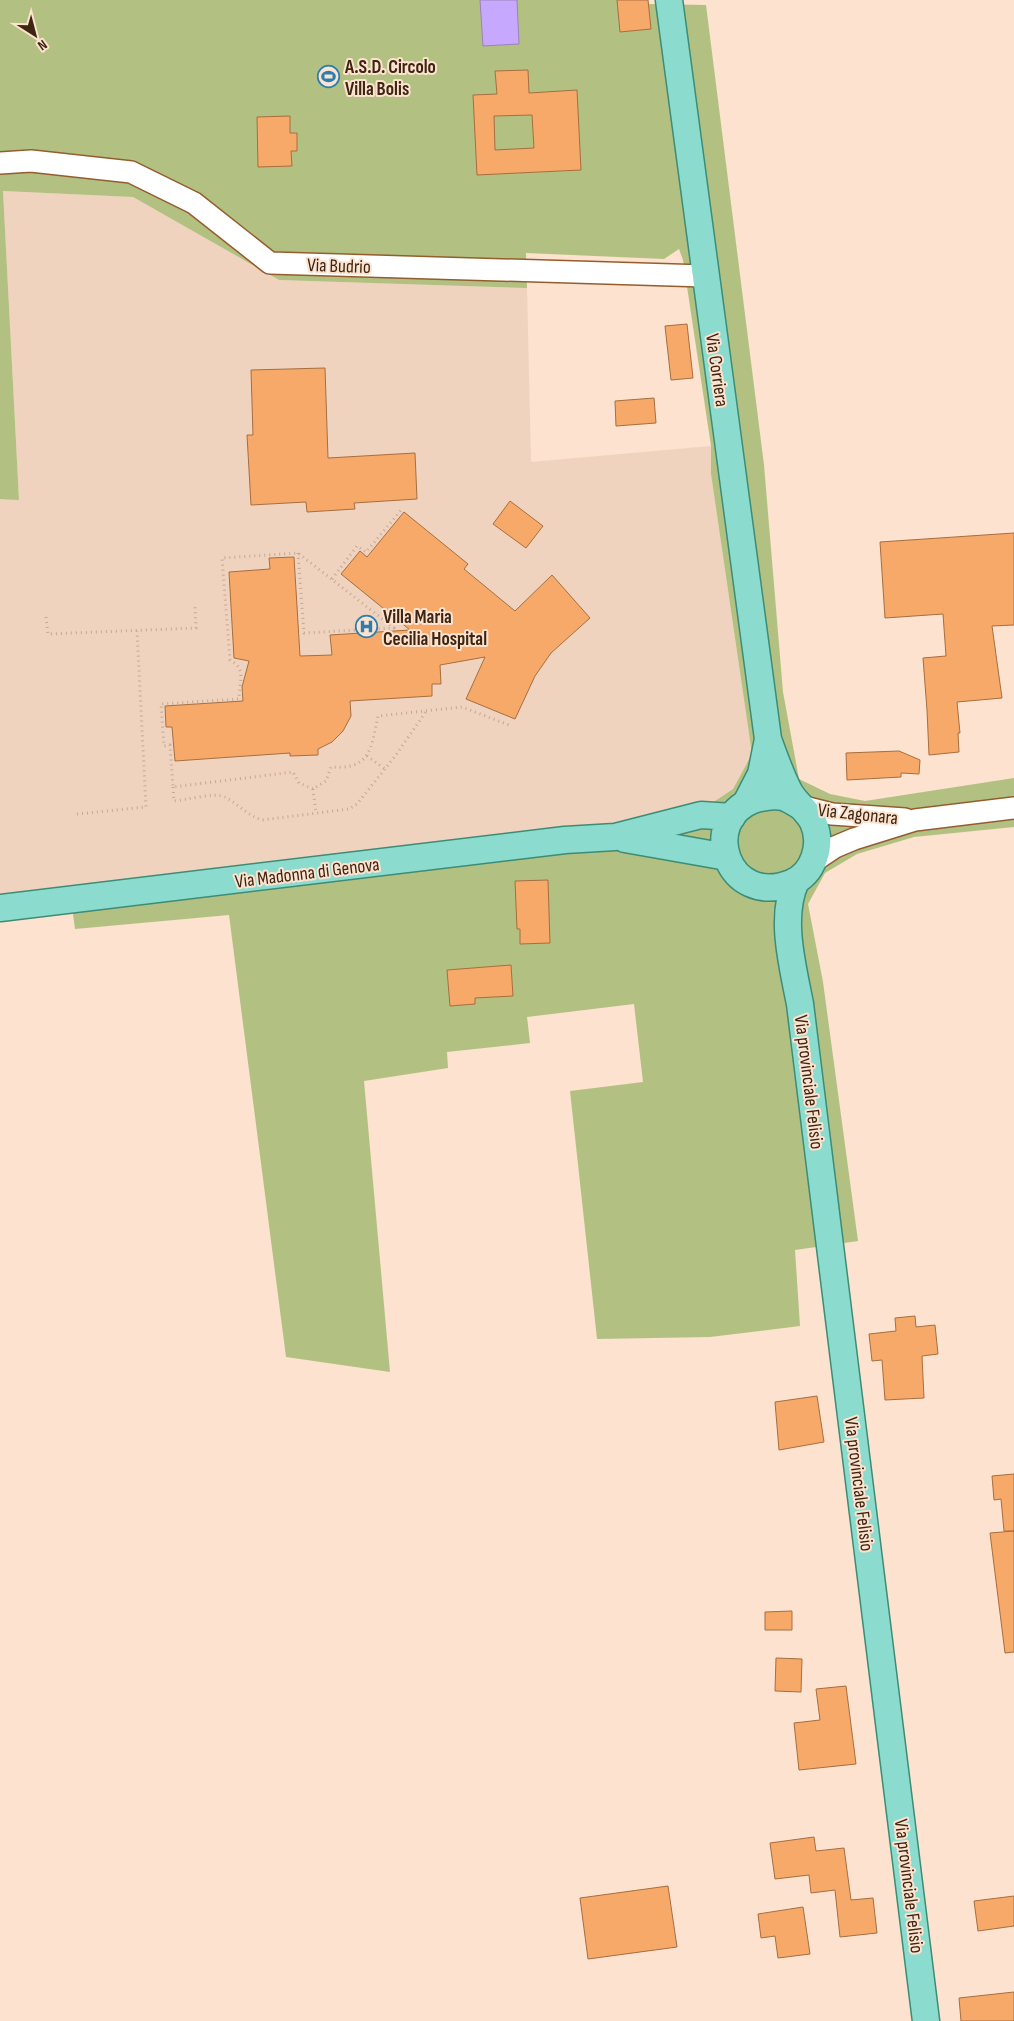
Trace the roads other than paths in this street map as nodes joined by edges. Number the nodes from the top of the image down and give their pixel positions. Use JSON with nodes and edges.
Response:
{"nodes":[{"id":1,"x":669,"y":0,"type":"edge"},
{"id":2,"x":0,"y":162,"type":"edge"},
{"id":3,"x":705,"y":276,"type":"junction"},
{"id":4,"x":768,"y":739,"type":"junction"},
{"id":5,"x":800,"y":806,"type":"junction"},
{"id":6,"x":1014,"y":808,"type":"edge"},
{"id":7,"x":739,"y":810,"type":"junction"},
{"id":8,"x":915,"y":820,"type":"junction"},
{"id":9,"x":615,"y":837,"type":"junction"},
{"id":10,"x":727,"y":857,"type":"junction"},
{"id":11,"x":814,"y":861,"type":"junction"},
{"id":12,"x":796,"y":881,"type":"junction"},
{"id":13,"x":760,"y":888,"type":"junction"},
{"id":14,"x":0,"y":908,"type":"edge"},
{"id":15,"x":789,"y":947,"type":"junction"},
{"id":16,"x":926,"y":2021,"type":"edge"}],
"edges":[{"from":1,"to":3,"type":"main road","name":"Via Corriera"},
{"from":2,"to":3,"type":"street","name":"Via Budrio"},
{"from":3,"to":4,"type":"main road","name":"Via Corriera"},
{"from":4,"to":5,"type":"main road","name":"Via Corriera"},
{"from":4,"to":7,"type":"main road","name":"Via Corriera"},
{"from":5,"to":7,"type":"main road"},
{"from":5,"to":8,"type":"street","name":"Via Zagonara"},
{"from":5,"to":11,"type":"main road"},
{"from":6,"to":8,"type":"street","name":"Via Zagonara"},
{"from":7,"to":9,"type":"main road","name":"Via Madonna di Genova"},
{"from":7,"to":10,"type":"main road"},
{"from":8,"to":11,"type":"street","name":"Via Zagonara"},
{"from":9,"to":10,"type":"main road","name":"Via Madonna di Genova"},
{"from":9,"to":14,"type":"main road","name":"Via Madonna di Genova"},
{"from":10,"to":13,"type":"main road"},
{"from":11,"to":12,"type":"main road"},
{"from":12,"to":13,"type":"main road"},
{"from":12,"to":15,"type":"main road"},
{"from":13,"to":15,"type":"main road"},
{"from":15,"to":16,"type":"main road","name":"Via provinciale Felisio"}]}
